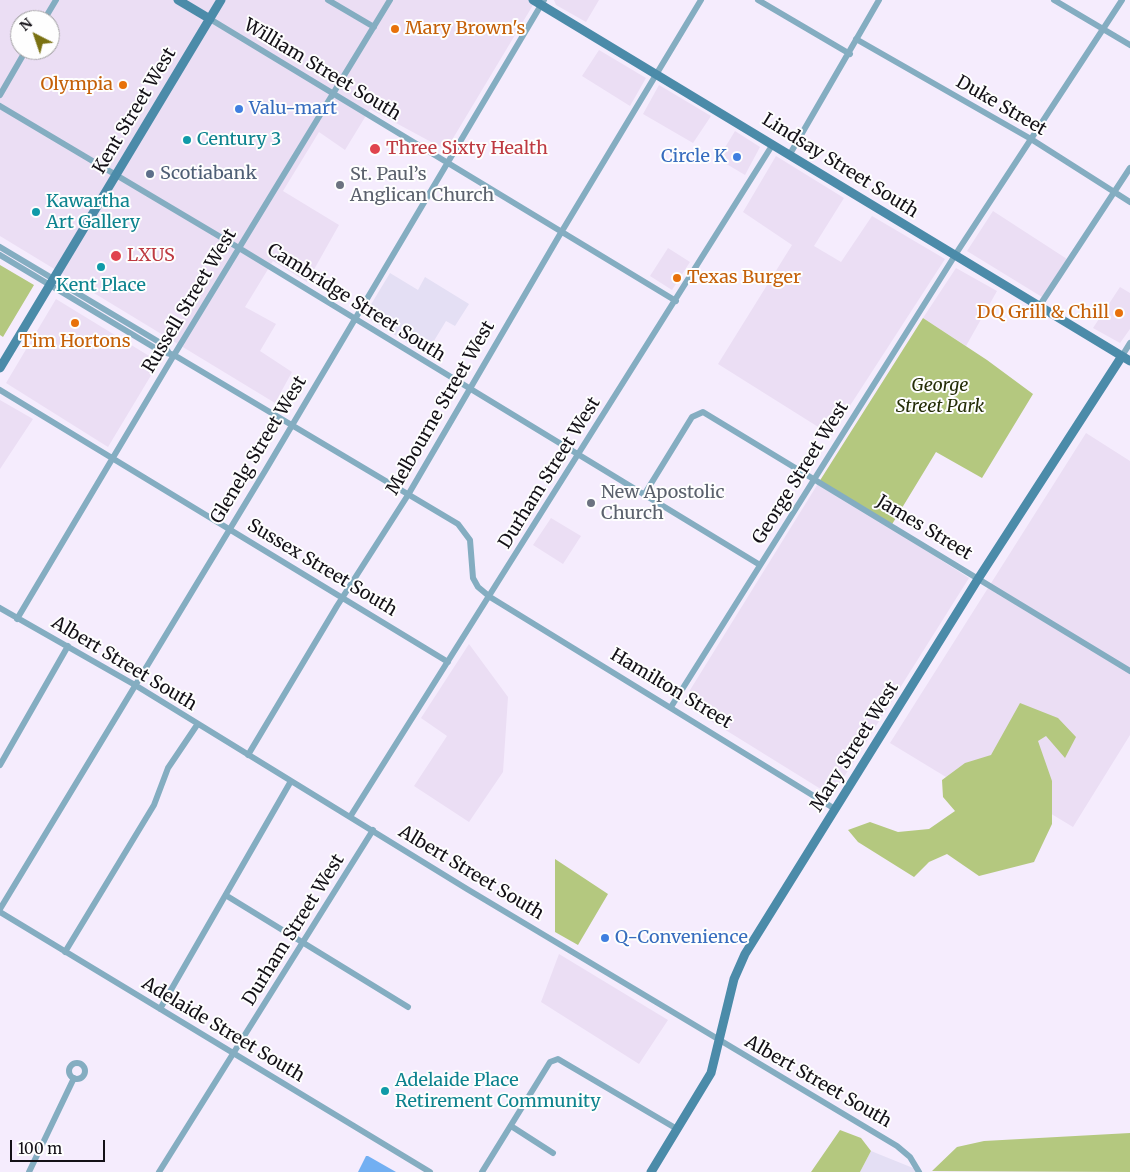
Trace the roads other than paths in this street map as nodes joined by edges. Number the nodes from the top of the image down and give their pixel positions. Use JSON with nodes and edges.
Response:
{"nodes":[{"id":1,"x":178,"y":0,"type":"edge"},
{"id":2,"x":221,"y":0,"type":"edge"},
{"id":3,"x":328,"y":0,"type":"edge"},
{"id":4,"x":390,"y":0,"type":"edge"},
{"id":5,"x":701,"y":0,"type":"edge"},
{"id":6,"x":758,"y":0,"type":"edge"},
{"id":7,"x":879,"y":0,"type":"edge"},
{"id":8,"x":1054,"y":0,"type":"edge"},
{"id":9,"x":1122,"y":0,"type":"edge"},
{"id":10,"x":539,"y":2,"type":"edge"},
{"id":11,"x":210,"y":19,"type":"junction"},
{"id":12,"x":374,"y":27,"type":"junction"},
{"id":13,"x":1103,"y":30,"type":"junction"},
{"id":14,"x":856,"y":38,"type":"junction"},
{"id":15,"x":1130,"y":46,"type":"edge"},
{"id":16,"x":850,"y":54,"type":"junction"},
{"id":17,"x":20,"y":60,"type":"edge"},
{"id":18,"x":658,"y":75,"type":"junction"},
{"id":19,"x":334,"y":93,"type":"junction"},
{"id":20,"x":0,"y":95,"type":"edge"},
{"id":21,"x":0,"y":106,"type":"edge"},
{"id":22,"x":1031,"y":139,"type":"junction"},
{"id":23,"x":773,"y":144,"type":"junction"},
{"id":24,"x":790,"y":154,"type":"junction"},
{"id":25,"x":447,"y":163,"type":"junction"},
{"id":26,"x":1130,"y":168,"type":"edge"},
{"id":27,"x":115,"y":176,"type":"junction"},
{"id":28,"x":1114,"y":192,"type":"junction"},
{"id":29,"x":1130,"y":202,"type":"edge"},
{"id":30,"x":562,"y":231,"type":"junction"},
{"id":31,"x":0,"y":247,"type":"edge"},
{"id":32,"x":239,"y":248,"type":"junction"},
{"id":33,"x":0,"y":255,"type":"edge"},
{"id":34,"x":955,"y":256,"type":"junction"},
{"id":35,"x":52,"y":282,"type":"junction"},
{"id":36,"x":676,"y":301,"type":"junction"},
{"id":37,"x":1040,"y":305,"type":"junction"},
{"id":38,"x":355,"y":320,"type":"junction"},
{"id":39,"x":1130,"y":343,"type":"edge"},
{"id":40,"x":172,"y":354,"type":"junction"},
{"id":41,"x":1122,"y":356,"type":"junction"},
{"id":42,"x":1130,"y":361,"type":"edge"},
{"id":43,"x":0,"y":368,"type":"edge"},
{"id":44,"x":0,"y":390,"type":"edge"},
{"id":45,"x":469,"y":390,"type":"junction"},
{"id":46,"x":291,"y":425,"type":"junction"},
{"id":47,"x":578,"y":455,"type":"junction"},
{"id":48,"x":112,"y":459,"type":"junction"},
{"id":49,"x":814,"y":478,"type":"junction"},
{"id":50,"x":408,"y":495,"type":"junction"},
{"id":51,"x":644,"y":495,"type":"junction"},
{"id":52,"x":228,"y":529,"type":"junction"},
{"id":53,"x":760,"y":565,"type":"junction"},
{"id":54,"x":978,"y":579,"type":"junction"},
{"id":55,"x":343,"y":598,"type":"junction"},
{"id":56,"x":490,"y":598,"type":"junction"},
{"id":57,"x":0,"y":608,"type":"edge"},
{"id":58,"x":17,"y":619,"type":"junction"},
{"id":59,"x":68,"y":646,"type":"junction"},
{"id":60,"x":448,"y":662,"type":"junction"},
{"id":61,"x":1130,"y":671,"type":"edge"},
{"id":62,"x":134,"y":685,"type":"junction"},
{"id":63,"x":671,"y":707,"type":"junction"},
{"id":64,"x":196,"y":725,"type":"junction"},
{"id":65,"x":248,"y":755,"type":"junction"},
{"id":66,"x":0,"y":765,"type":"edge"},
{"id":67,"x":291,"y":781,"type":"junction"},
{"id":68,"x":835,"y":809,"type":"junction"},
{"id":69,"x":350,"y":817,"type":"junction"},
{"id":70,"x":373,"y":830,"type":"junction"},
{"id":71,"x":227,"y":896,"type":"junction"},
{"id":72,"x":0,"y":911,"type":"edge"},
{"id":73,"x":304,"y":943,"type":"junction"},
{"id":74,"x":65,"y":952,"type":"junction"},
{"id":75,"x":408,"y":1007,"type":"dead end"},
{"id":76,"x":160,"y":1009,"type":"junction"},
{"id":77,"x":720,"y":1041,"type":"junction"},
{"id":78,"x":234,"y":1054,"type":"junction"},
{"id":79,"x":74,"y":1078,"type":"dead end"},
{"id":80,"x":511,"y":1126,"type":"junction"},
{"id":81,"x":677,"y":1129,"type":"junction"},
{"id":82,"x":553,"y":1153,"type":"dead end"},
{"id":83,"x":918,"y":1170,"type":"edge"},
{"id":84,"x":426,"y":1171,"type":"edge"},
{"id":85,"x":29,"y":1172,"type":"edge"},
{"id":86,"x":159,"y":1172,"type":"edge"},
{"id":87,"x":482,"y":1172,"type":"edge"},
{"id":88,"x":651,"y":1172,"type":"edge"}],
"edges":[{"from":1,"to":11,"type":"main road"},
{"from":2,"to":11,"type":"main road","name":"Kent Street West"},
{"from":3,"to":12,"type":"street"},
{"from":4,"to":12,"type":"street","name":"Russell Street West"},
{"from":5,"to":18,"type":"street","name":"Melbourne Street West"},
{"from":6,"to":16,"type":"street"},
{"from":7,"to":14,"type":"street"},
{"from":8,"to":13,"type":"street"},
{"from":9,"to":13,"type":"street","name":"George Street West"},
{"from":10,"to":18,"type":"main road","name":"Lindsay Street South"},
{"from":10,"to":25,"type":"street","name":"Glenelg Street West"},
{"from":11,"to":19,"type":"street","name":"William Street South"},
{"from":11,"to":27,"type":"main road","name":"Kent Street West"},
{"from":12,"to":19,"type":"street","name":"Russell Street West"},
{"from":13,"to":15,"type":"street"},
{"from":13,"to":22,"type":"street","name":"George Street West"},
{"from":14,"to":16,"type":"street"},
{"from":14,"to":22,"type":"street","name":"Duke Street"},
{"from":16,"to":24,"type":"street"},
{"from":17,"to":20,"type":"street"},
{"from":18,"to":23,"type":"main road","name":"Lindsay Street South"},
{"from":18,"to":30,"type":"street","name":"Melbourne Street West"},
{"from":19,"to":25,"type":"street","name":"William Street South"},
{"from":19,"to":32,"type":"street","name":"Russell Street West"},
{"from":21,"to":27,"type":"street","name":"Cambridge Street South"},
{"from":22,"to":28,"type":"street","name":"Duke Street"},
{"from":22,"to":34,"type":"street","name":"George Street West"},
{"from":23,"to":24,"type":"main road","name":"Lindsay Street South"},
{"from":23,"to":36,"type":"street","name":"Durham Street West"},
{"from":24,"to":34,"type":"main road","name":"Lindsay Street South"},
{"from":25,"to":30,"type":"street","name":"William Street South"},
{"from":25,"to":38,"type":"street","name":"Glenelg Street West"},
{"from":26,"to":28,"type":"street"},
{"from":27,"to":32,"type":"street","name":"Cambridge Street South"},
{"from":27,"to":35,"type":"main road","name":"Kent Street West"},
{"from":28,"to":29,"type":"street","name":"Duke Street"},
{"from":28,"to":37,"type":"street"},
{"from":30,"to":36,"type":"street","name":"William Street South"},
{"from":30,"to":45,"type":"street","name":"Melbourne Street West"},
{"from":31,"to":35,"type":"street"},
{"from":32,"to":38,"type":"street","name":"Cambridge Street South"},
{"from":32,"to":40,"type":"street","name":"Russell Street West"},
{"from":33,"to":35,"type":"street"},
{"from":34,"to":37,"type":"main road","name":"Lindsay Street South"},
{"from":34,"to":49,"type":"street","name":"George Street West"},
{"from":35,"to":40,"type":"street","name":"Hamilton Street"},
{"from":35,"to":43,"type":"main road","name":"Kent Street West"},
{"from":36,"to":47,"type":"street","name":"Durham Street West"},
{"from":37,"to":41,"type":"main road","name":"Lindsay Street South"},
{"from":38,"to":45,"type":"street","name":"Cambridge Street South"},
{"from":38,"to":46,"type":"street","name":"Glenelg Street West"},
{"from":39,"to":41,"type":"street"},
{"from":40,"to":46,"type":"street","name":"Hamilton Street"},
{"from":40,"to":48,"type":"street","name":"Russell Street West"},
{"from":41,"to":42,"type":"main road","name":"Lindsay Street South"},
{"from":41,"to":54,"type":"main road","name":"Mary Street West"},
{"from":44,"to":48,"type":"street","name":"Sussex Street South"},
{"from":45,"to":47,"type":"street","name":"Cambridge Street South"},
{"from":45,"to":50,"type":"street","name":"Melbourne Street West"},
{"from":46,"to":50,"type":"street","name":"Hamilton Street"},
{"from":46,"to":52,"type":"street","name":"Glenelg Street West"},
{"from":47,"to":51,"type":"street","name":"Cambridge Street South"},
{"from":47,"to":56,"type":"street","name":"Durham Street West"},
{"from":48,"to":52,"type":"street","name":"Sussex Street South"},
{"from":48,"to":58,"type":"street","name":"Russell Street West"},
{"from":49,"to":51,"type":"street","name":"James Street"},
{"from":49,"to":53,"type":"street","name":"George Street West"},
{"from":49,"to":54,"type":"street","name":"James Street"},
{"from":50,"to":55,"type":"street","name":"Melbourne Street West"},
{"from":50,"to":56,"type":"street","name":"Hamilton Street"},
{"from":51,"to":53,"type":"street","name":"Cambridge Street South"},
{"from":52,"to":55,"type":"street","name":"Sussex Street South"},
{"from":52,"to":62,"type":"street","name":"Glenelg Street West"},
{"from":53,"to":63,"type":"street","name":"George Street West"},
{"from":54,"to":61,"type":"street","name":"James Street"},
{"from":54,"to":68,"type":"main road","name":"Mary Street West"},
{"from":55,"to":60,"type":"street","name":"Sussex Street South"},
{"from":55,"to":65,"type":"street","name":"Melbourne Street West"},
{"from":56,"to":60,"type":"street","name":"Durham Street West"},
{"from":56,"to":63,"type":"street","name":"Hamilton Street"},
{"from":57,"to":58,"type":"street","name":"Albert Street South"},
{"from":58,"to":59,"type":"street","name":"Albert Street South"},
{"from":59,"to":62,"type":"street","name":"Albert Street South"},
{"from":59,"to":66,"type":"street"},
{"from":60,"to":69,"type":"street","name":"Durham Street West"},
{"from":62,"to":64,"type":"street","name":"Albert Street South"},
{"from":62,"to":72,"type":"street","name":"Glenelg Street West"},
{"from":63,"to":68,"type":"street","name":"Hamilton Street"},
{"from":64,"to":65,"type":"street","name":"Albert Street South"},
{"from":64,"to":74,"type":"street"},
{"from":65,"to":67,"type":"street","name":"Albert Street South"},
{"from":67,"to":69,"type":"street","name":"Albert Street South"},
{"from":67,"to":71,"type":"street"},
{"from":68,"to":77,"type":"main road","name":"Mary Street West"},
{"from":69,"to":70,"type":"street","name":"Albert Street South"},
{"from":70,"to":73,"type":"street","name":"Durham Street West"},
{"from":70,"to":77,"type":"street","name":"Albert Street South"},
{"from":71,"to":73,"type":"street"},
{"from":71,"to":76,"type":"street"},
{"from":72,"to":74,"type":"street","name":"Adelaide Street South"},
{"from":73,"to":75,"type":"street"},
{"from":73,"to":78,"type":"street","name":"Durham Street West"},
{"from":74,"to":76,"type":"street","name":"Adelaide Street South"},
{"from":76,"to":78,"type":"street","name":"Adelaide Street South"},
{"from":77,"to":81,"type":"main road","name":"Mary Street West"},
{"from":77,"to":83,"type":"street","name":"Albert Street South"},
{"from":78,"to":84,"type":"street","name":"Adelaide Street South"},
{"from":78,"to":86,"type":"street","name":"Durham Street West"},
{"from":79,"to":85,"type":"street"},
{"from":80,"to":81,"type":"street"},
{"from":80,"to":82,"type":"street"},
{"from":80,"to":87,"type":"street"},
{"from":81,"to":88,"type":"main road","name":"Mary Street West"}]}
